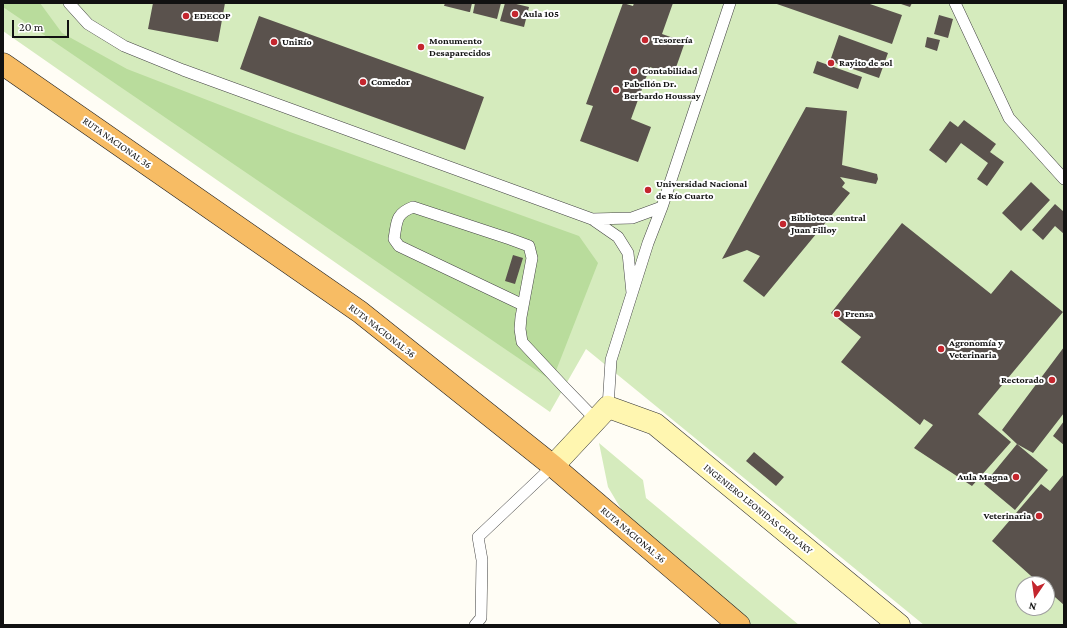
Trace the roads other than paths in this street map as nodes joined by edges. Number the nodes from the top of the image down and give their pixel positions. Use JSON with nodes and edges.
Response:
{"nodes":[{"id":1,"x":69,"y":3,"type":"edge"},
{"id":2,"x":730,"y":3,"type":"edge"},
{"id":3,"x":955,"y":3,"type":"edge"},
{"id":4,"x":3,"y":64,"type":"edge"},
{"id":5,"x":1064,"y":179,"type":"edge"},
{"id":6,"x":662,"y":207,"type":"junction"},
{"id":7,"x":592,"y":219,"type":"junction"},
{"id":8,"x":632,"y":293,"type":"junction"},
{"id":9,"x":523,"y":305,"type":"junction"},
{"id":10,"x":602,"y":413,"type":"junction"},
{"id":11,"x":553,"y":466,"type":"junction"},
{"id":12,"x":475,"y":625,"type":"edge"},
{"id":13,"x":739,"y":625,"type":"edge"},
{"id":14,"x":899,"y":625,"type":"edge"}],
"edges":[{"from":1,"to":7,"type":"lane"},
{"from":2,"to":6,"type":"lane"},
{"from":3,"to":5,"type":"lane"},
{"from":4,"to":11,"type":"highway","name":"RUTA NACIONAL 36"},
{"from":6,"to":7,"type":"lane"},
{"from":6,"to":8,"type":"lane"},
{"from":7,"to":8,"type":"lane"},
{"from":8,"to":10,"type":"lane"},
{"from":9,"to":9,"type":"lane"},
{"from":9,"to":10,"type":"lane"},
{"from":10,"to":11,"type":"main road"},
{"from":10,"to":14,"type":"main road","name":"INGENIERO LEONIDAS CHOLAKY"},
{"from":11,"to":12,"type":"lane"},
{"from":11,"to":13,"type":"highway","name":"RUTA NACIONAL 36"}]}
